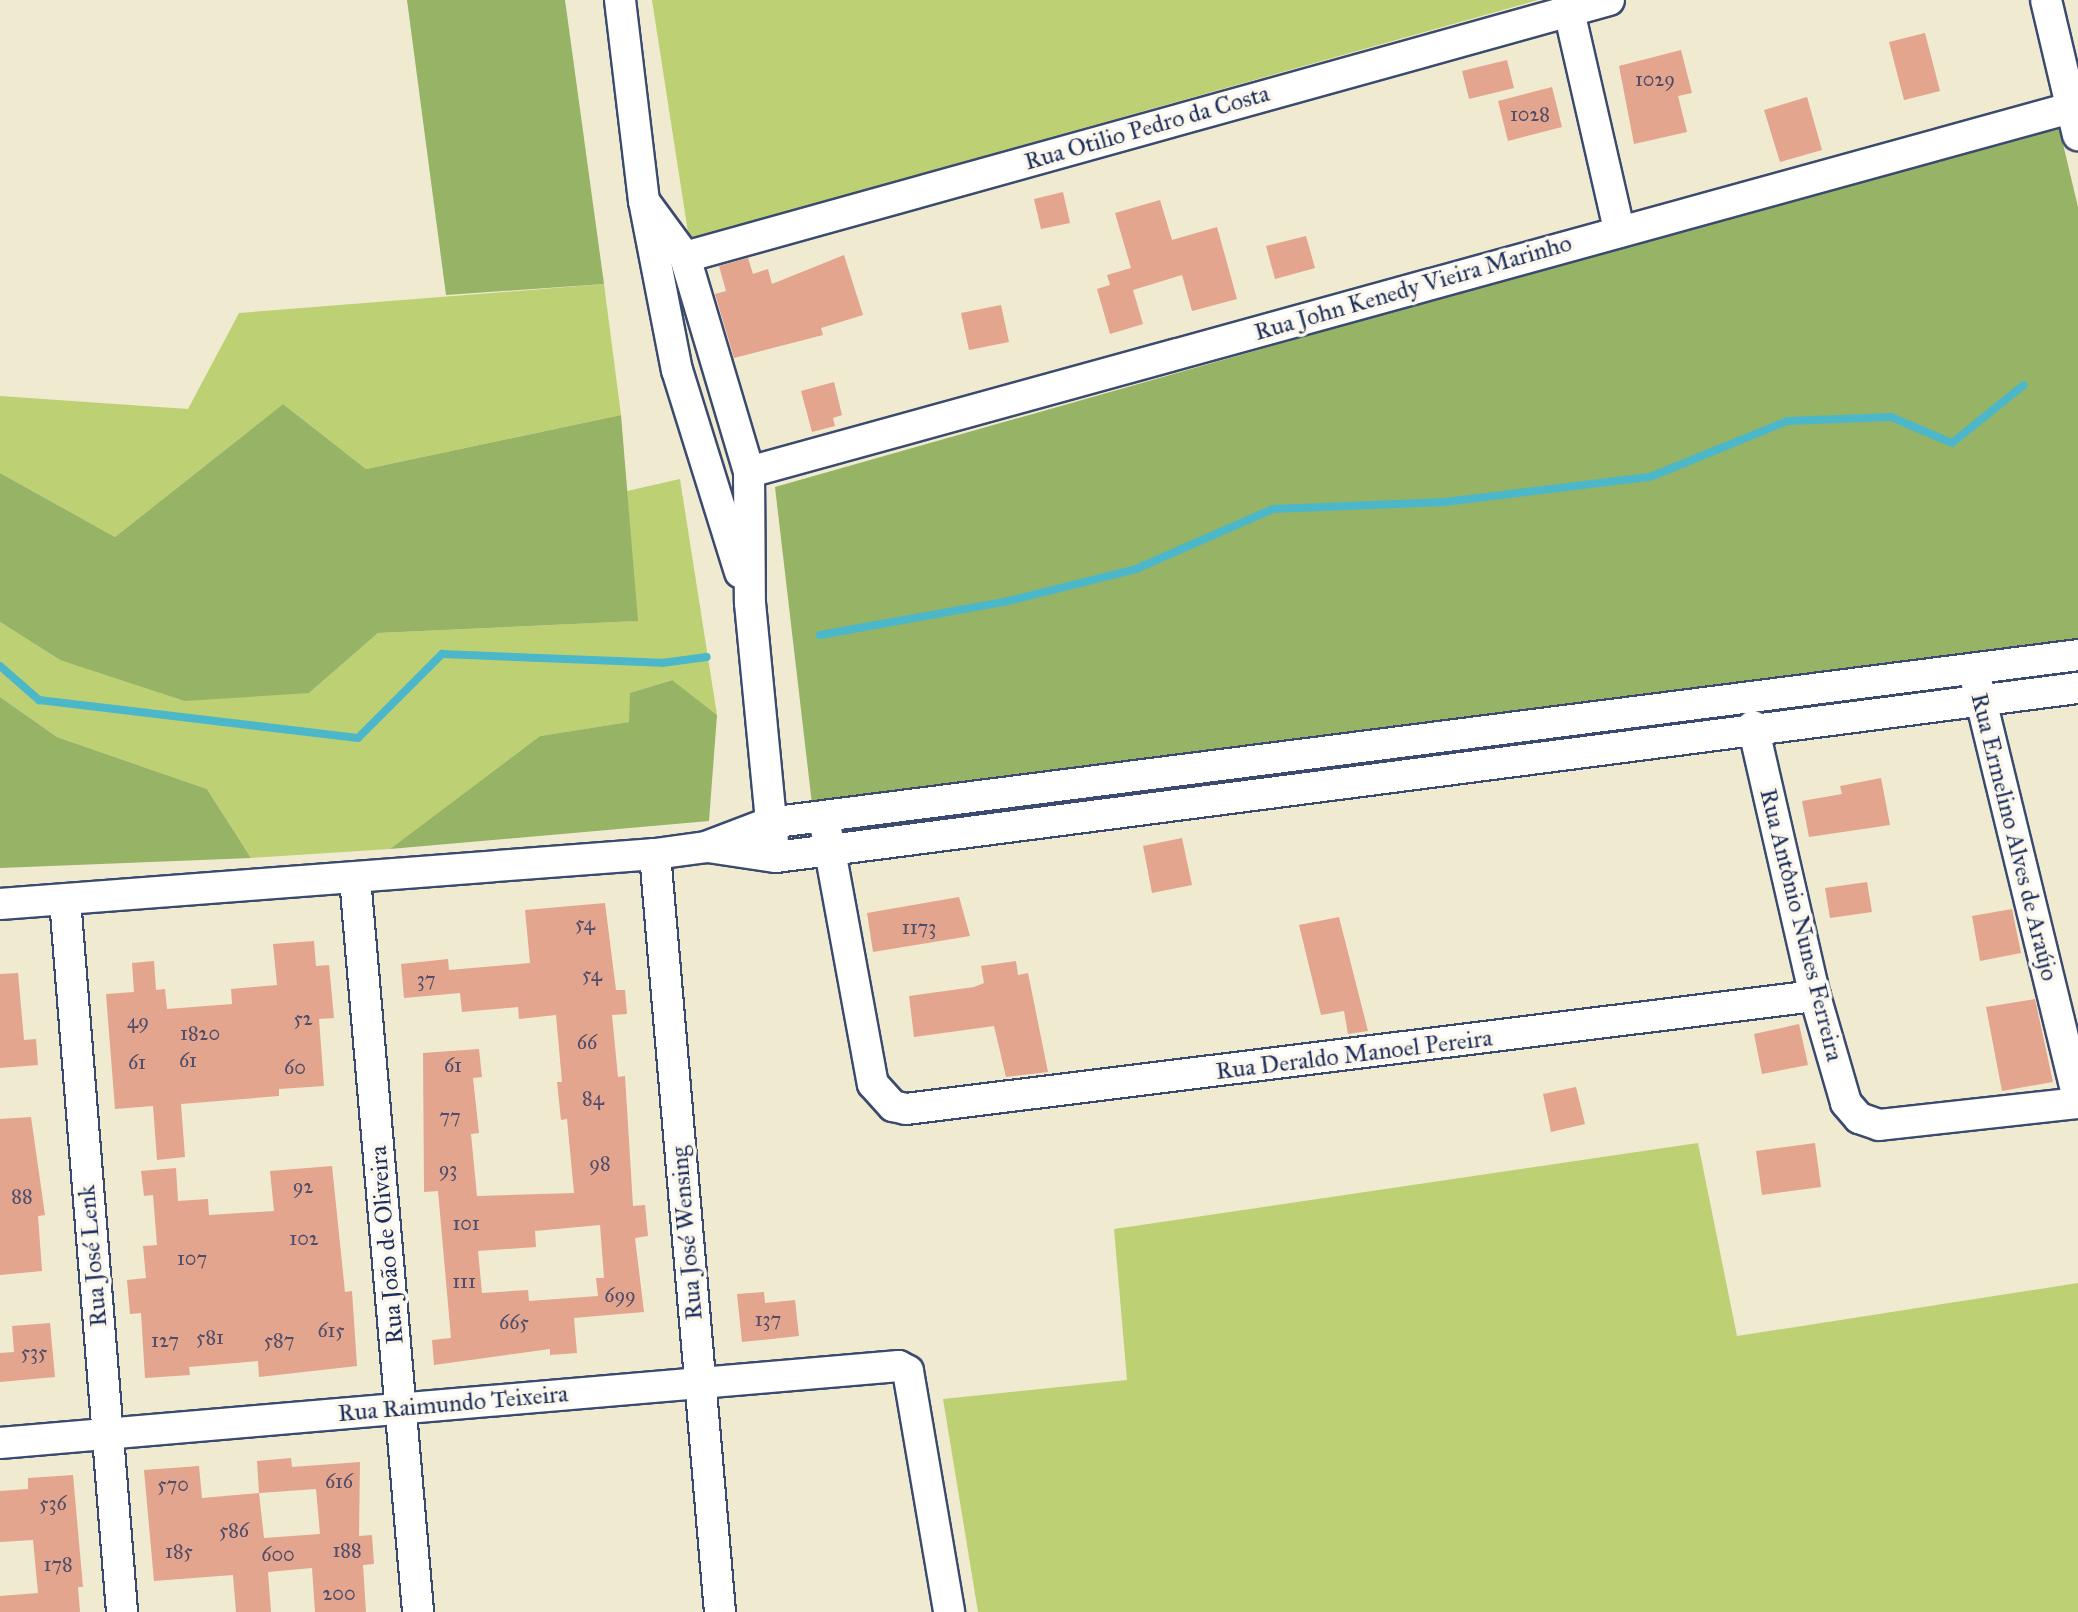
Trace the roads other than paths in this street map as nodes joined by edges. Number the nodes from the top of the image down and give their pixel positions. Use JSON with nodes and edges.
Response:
{"nodes":[{"id":1,"x":620,"y":0,"type":"edge"},
{"id":2,"x":1609,"y":0,"type":"edge"},
{"id":3,"x":2046,"y":0,"type":"edge"},
{"id":4,"x":1569,"y":11,"type":"junction"},
{"id":5,"x":2076,"y":116,"type":"edge"},
{"id":6,"x":644,"y":201,"type":"junction"},
{"id":7,"x":1619,"y":230,"type":"junction"},
{"id":8,"x":685,"y":257,"type":"junction"},
{"id":9,"x":749,"y":472,"type":"junction"},
{"id":10,"x":750,"y":603,"type":"junction"},
{"id":11,"x":2078,"y":655,"type":"edge"},
{"id":12,"x":1974,"y":669,"type":"junction"},
{"id":13,"x":2078,"y":688,"type":"edge"},
{"id":14,"x":1980,"y":699,"type":"junction"},
{"id":15,"x":1753,"y":726,"type":"junction"},
{"id":16,"x":824,"y":816,"type":"junction"},
{"id":17,"x":769,"y":823,"type":"junction"},
{"id":18,"x":706,"y":847,"type":"junction"},
{"id":19,"x":829,"y":850,"type":"junction"},
{"id":20,"x":655,"y":854,"type":"junction"},
{"id":21,"x":776,"y":857,"type":"junction"},
{"id":22,"x":355,"y":878,"type":"junction"},
{"id":23,"x":65,"y":900,"type":"junction"},
{"id":24,"x":0,"y":904,"type":"edge"},
{"id":25,"x":1815,"y":996,"type":"junction"},
{"id":26,"x":2078,"y":1100,"type":"edge"},
{"id":27,"x":700,"y":1383,"type":"junction"},
{"id":28,"x":401,"y":1407,"type":"junction"},
{"id":29,"x":108,"y":1435,"type":"junction"},
{"id":30,"x":0,"y":1443,"type":"edge"},
{"id":31,"x":122,"y":1612,"type":"edge"},
{"id":32,"x":418,"y":1612,"type":"edge"},
{"id":33,"x":720,"y":1612,"type":"edge"},
{"id":34,"x":949,"y":1612,"type":"edge"}],
"edges":[{"from":1,"to":6,"type":"street"},
{"from":2,"to":4,"type":"street","name":"Rua Otilio Pedro da Costa"},
{"from":3,"to":5,"type":"street"},
{"from":4,"to":7,"type":"street"},
{"from":4,"to":8,"type":"street","name":"Rua Otilio Pedro da Costa"},
{"from":5,"to":7,"type":"street","name":"Rua John Kenedy Vieira Marinho"},
{"from":6,"to":8,"type":"street"},
{"from":6,"to":10,"type":"street"},
{"from":7,"to":9,"type":"street","name":"Rua John Kenedy Vieira Marinho"},
{"from":8,"to":9,"type":"street"},
{"from":9,"to":10,"type":"street"},
{"from":10,"to":17,"type":"street"},
{"from":11,"to":12,"type":"street"},
{"from":12,"to":14,"type":"street","name":"Rua Ermelino Alves de Araújo"},
{"from":12,"to":16,"type":"street"},
{"from":13,"to":14,"type":"street"},
{"from":14,"to":15,"type":"street"},
{"from":14,"to":26,"type":"street","name":"Rua Ermelino Alves de Araújo"},
{"from":15,"to":19,"type":"street"},
{"from":15,"to":25,"type":"street","name":"Rua Antônio Nunes Ferreira"},
{"from":16,"to":17,"type":"street"},
{"from":16,"to":19,"type":"street"},
{"from":17,"to":18,"type":"street"},
{"from":17,"to":21,"type":"street"},
{"from":18,"to":20,"type":"street"},
{"from":18,"to":21,"type":"street"},
{"from":19,"to":21,"type":"street"},
{"from":19,"to":25,"type":"street","name":"Rua Deraldo Manoel Pereira"},
{"from":20,"to":22,"type":"street"},
{"from":20,"to":27,"type":"street","name":"Rua José Wensing"},
{"from":22,"to":23,"type":"street"},
{"from":22,"to":28,"type":"street","name":"Rua João de Oliveira"},
{"from":23,"to":24,"type":"street"},
{"from":23,"to":29,"type":"street","name":"Rua José Lenk"},
{"from":25,"to":26,"type":"street","name":"Rua Antônio Nunes Ferreira"},
{"from":27,"to":28,"type":"street","name":"Rua Raimundo Teixeira"},
{"from":27,"to":33,"type":"street","name":"Rua José Wensing"},
{"from":27,"to":34,"type":"street","name":"Rua Raimundo Teixeira"},
{"from":28,"to":29,"type":"street","name":"Rua Raimundo Teixeira"},
{"from":28,"to":32,"type":"street","name":"Rua João de Oliveira"},
{"from":29,"to":30,"type":"street","name":"Rua Raimundo Teixeira"},
{"from":29,"to":31,"type":"street","name":"Rua José Lenk"}]}
